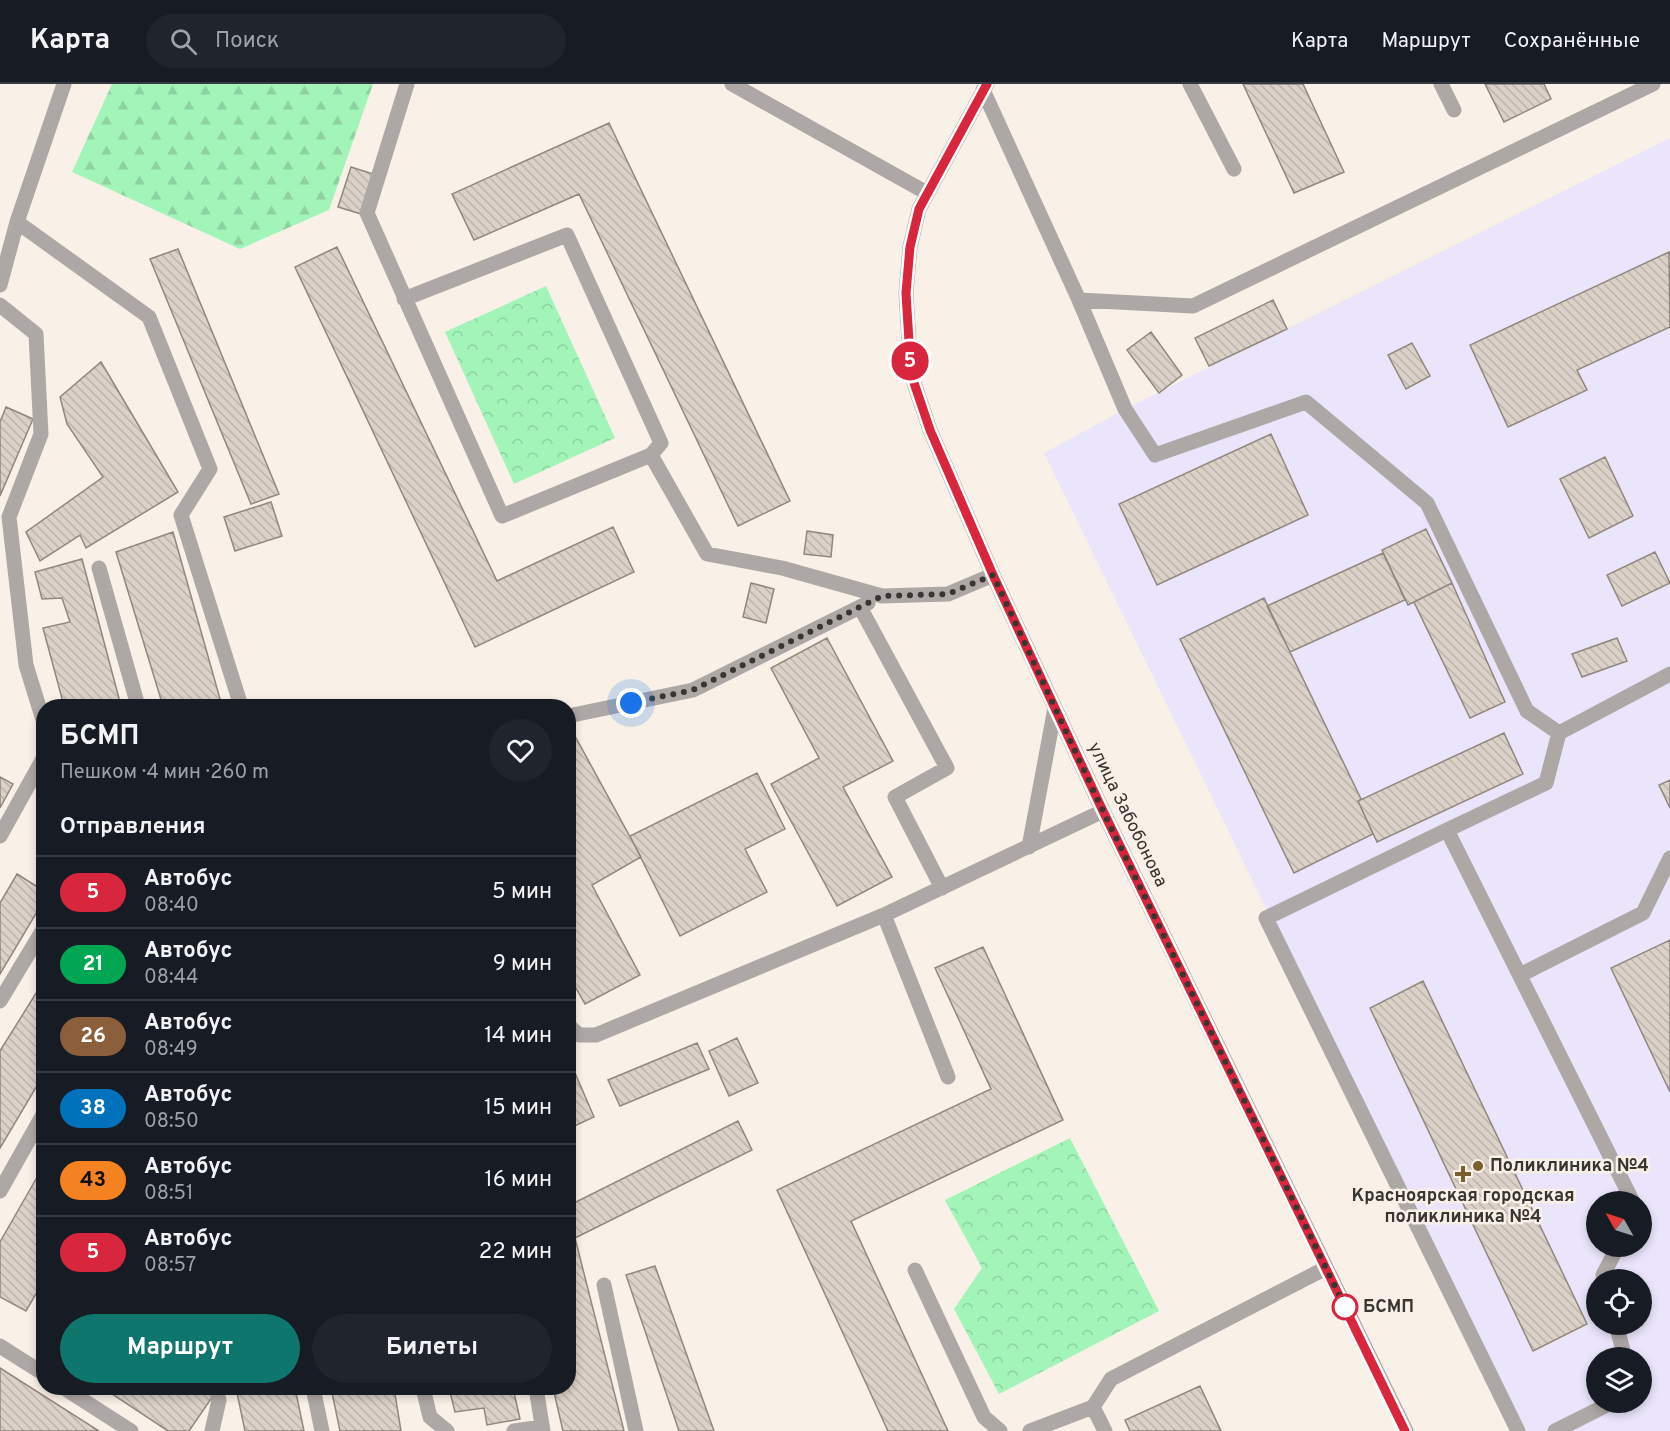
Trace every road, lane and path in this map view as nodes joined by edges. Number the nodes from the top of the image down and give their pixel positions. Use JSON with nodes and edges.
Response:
{"nodes":[{"id":1,"x":64,"y":84,"type":"edge"},
{"id":2,"x":407,"y":84,"type":"edge"},
{"id":3,"x":732,"y":84,"type":"edge"},
{"id":4,"x":1190,"y":84,"type":"edge"},
{"id":5,"x":1441,"y":84,"type":"edge"},
{"id":6,"x":1653,"y":84,"type":"edge"},
{"id":7,"x":985,"y":87,"type":"edge"},
{"id":8,"x":1454,"y":110,"type":"dead end"},
{"id":9,"x":1234,"y":169,"type":"dead end"},
{"id":10,"x":927,"y":193,"type":"junction"},
{"id":11,"x":17,"y":222,"type":"junction"},
{"id":12,"x":0,"y":285,"type":"edge"},
{"id":13,"x":404,"y":299,"type":"junction"},
{"id":14,"x":1079,"y":300,"type":"junction"},
{"id":15,"x":0,"y":305,"type":"edge"},
{"id":16,"x":651,"y":455,"type":"junction"},
{"id":17,"x":99,"y":568,"type":"dead end"},
{"id":18,"x":993,"y":575,"type":"junction"},
{"id":19,"x":882,"y":596,"type":"junction"},
{"id":20,"x":860,"y":608,"type":"junction"},
{"id":21,"x":1670,"y":674,"type":"edge"},
{"id":22,"x":37,"y":699,"type":"edge"},
{"id":23,"x":136,"y":699,"type":"edge"},
{"id":24,"x":239,"y":699,"type":"edge"},
{"id":25,"x":1055,"y":708,"type":"junction"},
{"id":26,"x":576,"y":714,"type":"edge"},
{"id":27,"x":1559,"y":733,"type":"junction"},
{"id":28,"x":36,"y":771,"type":"edge"},
{"id":29,"x":1103,"y":811,"type":"junction"},
{"id":30,"x":1447,"y":830,"type":"junction"},
{"id":31,"x":0,"y":836,"type":"edge"},
{"id":32,"x":1029,"y":846,"type":"junction"},
{"id":33,"x":1670,"y":858,"type":"edge"},
{"id":34,"x":942,"y":888,"type":"junction"},
{"id":35,"x":884,"y":915,"type":"junction"},
{"id":36,"x":36,"y":941,"type":"edge"},
{"id":37,"x":1520,"y":975,"type":"junction"},
{"id":38,"x":0,"y":1001,"type":"edge"},
{"id":39,"x":576,"y":1032,"type":"edge"},
{"id":40,"x":948,"y":1077,"type":"dead end"},
{"id":41,"x":36,"y":1127,"type":"edge"},
{"id":42,"x":0,"y":1191,"type":"edge"},
{"id":43,"x":1628,"y":1191,"type":"edge"},
{"id":44,"x":1326,"y":1268,"type":"junction"},
{"id":45,"x":915,"y":1270,"type":"dead end"},
{"id":46,"x":604,"y":1285,"type":"dead end"},
{"id":47,"x":0,"y":1346,"type":"edge"},
{"id":48,"x":36,"y":1369,"type":"edge"},
{"id":49,"x":75,"y":1395,"type":"edge"},
{"id":50,"x":218,"y":1395,"type":"edge"},
{"id":51,"x":315,"y":1395,"type":"edge"},
{"id":52,"x":424,"y":1395,"type":"edge"},
{"id":53,"x":537,"y":1395,"type":"edge"},
{"id":54,"x":1093,"y":1407,"type":"junction"},
{"id":55,"x":1590,"y":1413,"type":"edge"},
{"id":56,"x":543,"y":1429,"type":"edge"},
{"id":57,"x":131,"y":1431,"type":"edge"},
{"id":58,"x":212,"y":1431,"type":"edge"},
{"id":59,"x":322,"y":1431,"type":"edge"},
{"id":60,"x":447,"y":1431,"type":"edge"},
{"id":61,"x":514,"y":1431,"type":"edge"},
{"id":62,"x":636,"y":1431,"type":"edge"},
{"id":63,"x":1000,"y":1431,"type":"edge"},
{"id":64,"x":1030,"y":1431,"type":"edge"},
{"id":65,"x":1105,"y":1431,"type":"edge"},
{"id":66,"x":1406,"y":1431,"type":"edge"},
{"id":67,"x":1518,"y":1431,"type":"edge"},
{"id":68,"x":1555,"y":1431,"type":"edge"}],
"edges":[{"from":1,"to":11,"type":"street"},
{"from":2,"to":13,"type":"street"},
{"from":3,"to":10,"type":"street"},
{"from":4,"to":9,"type":"street"},
{"from":5,"to":8,"type":"street"},
{"from":6,"to":14,"type":"street"},
{"from":7,"to":10,"type":"street","name":"улица Забобонова"},
{"from":7,"to":14,"type":"street"},
{"from":10,"to":18,"type":"street","name":"улица Забобонова"},
{"from":11,"to":12,"type":"street"},
{"from":11,"to":24,"type":"street"},
{"from":13,"to":16,"type":"street"},
{"from":13,"to":16,"type":"street"},
{"from":14,"to":27,"type":"street"},
{"from":15,"to":22,"type":"street"},
{"from":16,"to":19,"type":"street"},
{"from":17,"to":23,"type":"street"},
{"from":18,"to":19,"type":"street"},
{"from":18,"to":25,"type":"street","name":"улица Забобонова"},
{"from":19,"to":20,"type":"street"},
{"from":20,"to":26,"type":"street"},
{"from":20,"to":34,"type":"street"},
{"from":21,"to":27,"type":"street"},
{"from":25,"to":29,"type":"street","name":"улица Забобонова"},
{"from":25,"to":32,"type":"street"},
{"from":27,"to":30,"type":"street"},
{"from":28,"to":31,"type":"street"},
{"from":29,"to":32,"type":"street"},
{"from":29,"to":44,"type":"street","name":"улица Забобонова"},
{"from":30,"to":37,"type":"street"},
{"from":30,"to":67,"type":"street"},
{"from":32,"to":34,"type":"street"},
{"from":33,"to":37,"type":"street"},
{"from":34,"to":35,"type":"street"},
{"from":35,"to":39,"type":"street"},
{"from":35,"to":40,"type":"street"},
{"from":36,"to":38,"type":"street"},
{"from":37,"to":43,"type":"street"},
{"from":41,"to":42,"type":"street"},
{"from":44,"to":54,"type":"street"},
{"from":44,"to":66,"type":"street","name":"улица Забобонова"},
{"from":45,"to":63,"type":"street"},
{"from":46,"to":62,"type":"street"},
{"from":47,"to":48,"type":"street"},
{"from":49,"to":57,"type":"street"},
{"from":50,"to":58,"type":"street"},
{"from":51,"to":59,"type":"street"},
{"from":52,"to":60,"type":"street"},
{"from":53,"to":56,"type":"street"},
{"from":54,"to":64,"type":"street"},
{"from":54,"to":65,"type":"street"},
{"from":55,"to":68,"type":"street"},
{"from":56,"to":61,"type":"street"}]}
